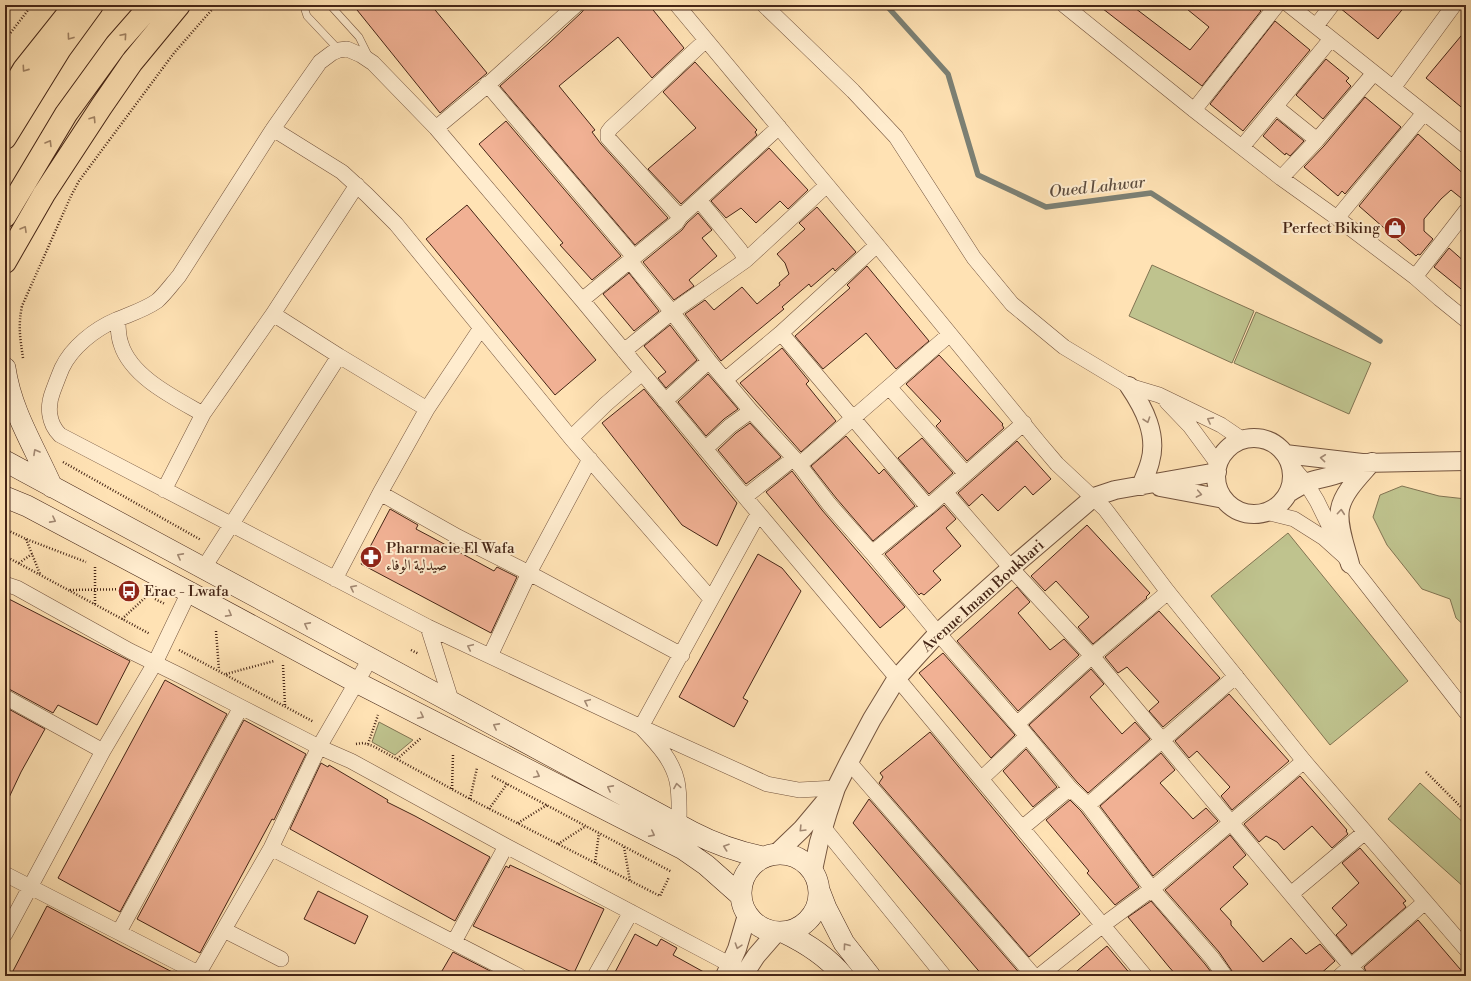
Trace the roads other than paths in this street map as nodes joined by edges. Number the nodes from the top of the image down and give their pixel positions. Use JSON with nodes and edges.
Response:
{"nodes":[{"id":1,"x":75,"y":5,"type":"edge"},
{"id":2,"x":92,"y":5,"type":"edge"},
{"id":3,"x":151,"y":5,"type":"edge"},
{"id":4,"x":179,"y":5,"type":"edge"},
{"id":5,"x":306,"y":5,"type":"edge"},
{"id":6,"x":330,"y":5,"type":"edge"},
{"id":7,"x":576,"y":5,"type":"edge"},
{"id":8,"x":677,"y":5,"type":"edge"},
{"id":9,"x":764,"y":5,"type":"edge"},
{"id":10,"x":1278,"y":5,"type":"edge"},
{"id":11,"x":1289,"y":5,"type":"edge"},
{"id":12,"x":1332,"y":5,"type":"edge"},
{"id":13,"x":1454,"y":5,"type":"edge"},
{"id":14,"x":1075,"y":8,"type":"edge"},
{"id":15,"x":1316,"y":26,"type":"junction"},
{"id":16,"x":1331,"y":39,"type":"junction"},
{"id":17,"x":706,"y":40,"type":"junction"},
{"id":18,"x":339,"y":50,"type":"junction"},
{"id":19,"x":373,"y":63,"type":"junction"},
{"id":20,"x":1374,"y":73,"type":"junction"},
{"id":21,"x":488,"y":84,"type":"junction"},
{"id":22,"x":1393,"y":88,"type":"junction"},
{"id":23,"x":5,"y":101,"type":"edge"},
{"id":24,"x":1276,"y":107,"type":"junction"},
{"id":25,"x":1194,"y":110,"type":"junction"},
{"id":26,"x":1424,"y":113,"type":"junction"},
{"id":27,"x":779,"y":127,"type":"junction"},
{"id":28,"x":436,"y":128,"type":"junction"},
{"id":29,"x":273,"y":129,"type":"junction"},
{"id":30,"x":5,"y":138,"type":"edge"},
{"id":31,"x":1316,"y":140,"type":"junction"},
{"id":32,"x":1464,"y":141,"type":"edge"},
{"id":33,"x":1242,"y":146,"type":"junction"},
{"id":34,"x":1281,"y":178,"type":"junction"},
{"id":35,"x":357,"y":185,"type":"junction"},
{"id":36,"x":828,"y":185,"type":"junction"},
{"id":37,"x":699,"y":200,"type":"junction"},
{"id":38,"x":1466,"y":211,"type":"edge"},
{"id":39,"x":5,"y":216,"type":"edge"},
{"id":40,"x":680,"y":217,"type":"junction"},
{"id":41,"x":1337,"y":218,"type":"junction"},
{"id":42,"x":877,"y":245,"type":"junction"},
{"id":43,"x":632,"y":259,"type":"junction"},
{"id":44,"x":746,"y":260,"type":"junction"},
{"id":45,"x":5,"y":262,"type":"edge"},
{"id":46,"x":1415,"y":277,"type":"junction"},
{"id":47,"x":582,"y":300,"type":"junction"},
{"id":48,"x":672,"y":312,"type":"junction"},
{"id":49,"x":272,"y":314,"type":"junction"},
{"id":50,"x":118,"y":320,"type":"junction"},
{"id":51,"x":1466,"y":320,"type":"edge"},
{"id":52,"x":481,"y":328,"type":"junction"},
{"id":53,"x":781,"y":333,"type":"junction"},
{"id":54,"x":950,"y":334,"type":"junction"},
{"id":55,"x":624,"y":351,"type":"junction"},
{"id":56,"x":339,"y":356,"type":"junction"},
{"id":57,"x":709,"y":361,"type":"junction"},
{"id":58,"x":14,"y":364,"type":"edge"},
{"id":59,"x":642,"y":373,"type":"junction"},
{"id":60,"x":726,"y":379,"type":"junction"},
{"id":61,"x":1129,"y":386,"type":"junction"},
{"id":62,"x":889,"y":387,"type":"junction"},
{"id":63,"x":1159,"y":394,"type":"junction"},
{"id":64,"x":665,"y":401,"type":"junction"},
{"id":65,"x":427,"y":409,"type":"junction"},
{"id":66,"x":751,"y":411,"type":"junction"},
{"id":67,"x":203,"y":414,"type":"junction"},
{"id":68,"x":853,"y":418,"type":"junction"},
{"id":69,"x":1024,"y":423,"type":"junction"},
{"id":70,"x":571,"y":438,"type":"junction"},
{"id":71,"x":1243,"y":440,"type":"junction"},
{"id":72,"x":704,"y":449,"type":"junction"},
{"id":73,"x":590,"y":459,"type":"junction"},
{"id":74,"x":1287,"y":459,"type":"junction"},
{"id":75,"x":5,"y":461,"type":"edge"},
{"id":76,"x":1466,"y":461,"type":"edge"},
{"id":77,"x":797,"y":462,"type":"junction"},
{"id":78,"x":1367,"y":462,"type":"junction"},
{"id":79,"x":1218,"y":468,"type":"junction"},
{"id":80,"x":966,"y":474,"type":"junction"},
{"id":81,"x":1306,"y":483,"type":"junction"},
{"id":82,"x":1144,"y":485,"type":"junction"},
{"id":83,"x":52,"y":487,"type":"junction"},
{"id":84,"x":164,"y":490,"type":"junction"},
{"id":85,"x":945,"y":492,"type":"junction"},
{"id":86,"x":380,"y":493,"type":"junction"},
{"id":87,"x":1288,"y":493,"type":"junction"},
{"id":88,"x":5,"y":497,"type":"edge"},
{"id":89,"x":745,"y":497,"type":"junction"},
{"id":90,"x":1094,"y":497,"type":"junction"},
{"id":91,"x":1224,"y":498,"type":"junction"},
{"id":92,"x":27,"y":506,"type":"junction"},
{"id":93,"x":928,"y":507,"type":"junction"},
{"id":94,"x":5,"y":509,"type":"edge"},
{"id":95,"x":1266,"y":512,"type":"junction"},
{"id":96,"x":758,"y":514,"type":"junction"},
{"id":97,"x":231,"y":524,"type":"junction"},
{"id":98,"x":872,"y":553,"type":"junction"},
{"id":99,"x":1347,"y":560,"type":"junction"},
{"id":100,"x":1010,"y":568,"type":"junction"},
{"id":101,"x":203,"y":569,"type":"junction"},
{"id":102,"x":530,"y":573,"type":"junction"},
{"id":103,"x":335,"y":579,"type":"junction"},
{"id":104,"x":5,"y":584,"type":"edge"},
{"id":105,"x":189,"y":592,"type":"junction"},
{"id":106,"x":1168,"y":592,"type":"junction"},
{"id":107,"x":711,"y":599,"type":"junction"},
{"id":108,"x":428,"y":627,"type":"junction"},
{"id":109,"x":938,"y":633,"type":"junction"},
{"id":110,"x":682,"y":655,"type":"junction"},
{"id":111,"x":490,"y":656,"type":"junction"},
{"id":112,"x":1092,"y":656,"type":"junction"},
{"id":113,"x":370,"y":658,"type":"junction"},
{"id":114,"x":155,"y":663,"type":"junction"},
{"id":115,"x":1236,"y":676,"type":"junction"},
{"id":116,"x":897,"y":678,"type":"junction"},
{"id":117,"x":356,"y":682,"type":"junction"},
{"id":118,"x":1460,"y":692,"type":"edge"},
{"id":119,"x":5,"y":697,"type":"edge"},
{"id":120,"x":452,"y":703,"type":"junction"},
{"id":121,"x":241,"y":707,"type":"junction"},
{"id":122,"x":1466,"y":712,"type":"edge"},
{"id":123,"x":641,"y":727,"type":"junction"},
{"id":124,"x":1022,"y":730,"type":"junction"},
{"id":125,"x":1162,"y":740,"type":"junction"},
{"id":126,"x":319,"y":747,"type":"junction"},
{"id":127,"x":103,"y":752,"type":"junction"},
{"id":128,"x":1304,"y":761,"type":"junction"},
{"id":129,"x":849,"y":762,"type":"junction"},
{"id":130,"x":981,"y":779,"type":"junction"},
{"id":131,"x":836,"y":788,"type":"junction"},
{"id":132,"x":1070,"y":788,"type":"junction"},
{"id":133,"x":1088,"y":805,"type":"junction"},
{"id":134,"x":1231,"y":822,"type":"junction"},
{"id":135,"x":679,"y":825,"type":"junction"},
{"id":136,"x":823,"y":827,"type":"junction"},
{"id":137,"x":1022,"y":828,"type":"junction"},
{"id":138,"x":1365,"y":832,"type":"junction"},
{"id":139,"x":506,"y":846,"type":"junction"},
{"id":140,"x":271,"y":848,"type":"junction"},
{"id":141,"x":770,"y":855,"type":"junction"},
{"id":142,"x":813,"y":870,"type":"junction"},
{"id":143,"x":5,"y":874,"type":"edge"},
{"id":144,"x":31,"y":888,"type":"junction"},
{"id":145,"x":1152,"y":889,"type":"junction"},
{"id":146,"x":819,"y":890,"type":"junction"},
{"id":147,"x":1291,"y":894,"type":"junction"},
{"id":148,"x":740,"y":896,"type":"junction"},
{"id":149,"x":1426,"y":902,"type":"junction"},
{"id":150,"x":631,"y":912,"type":"junction"},
{"id":151,"x":747,"y":915,"type":"junction"},
{"id":152,"x":1103,"y":925,"type":"junction"},
{"id":153,"x":224,"y":930,"type":"junction"},
{"id":154,"x":119,"y":932,"type":"junction"},
{"id":155,"x":779,"y":932,"type":"junction"},
{"id":156,"x":5,"y":934,"type":"edge"},
{"id":157,"x":454,"y":942,"type":"junction"},
{"id":158,"x":1466,"y":949,"type":"edge"},
{"id":159,"x":281,"y":959,"type":"dead end"},
{"id":160,"x":1355,"y":971,"type":"edge"},
{"id":161,"x":733,"y":972,"type":"edge"},
{"id":162,"x":197,"y":975,"type":"edge"},
{"id":163,"x":519,"y":976,"type":"edge"},
{"id":164,"x":595,"y":976,"type":"edge"},
{"id":165,"x":843,"y":976,"type":"edge"},
{"id":166,"x":870,"y":976,"type":"edge"},
{"id":167,"x":944,"y":976,"type":"edge"},
{"id":168,"x":1034,"y":976,"type":"edge"},
{"id":169,"x":1039,"y":976,"type":"edge"},
{"id":170,"x":1145,"y":976,"type":"edge"},
{"id":171,"x":1225,"y":976,"type":"edge"},
{"id":172,"x":1340,"y":976,"type":"edge"}],
"edges":[{"from":1,"to":23,"type":"highway","one_way":true},
{"from":2,"to":30,"type":"highway","one_way":true},
{"from":39,"to":3,"type":"highway","one_way":true},
{"from":45,"to":4,"type":"highway","one_way":true},
{"from":5,"to":18,"type":"lane"},
{"from":6,"to":19,"type":"lane"},
{"from":7,"to":21,"type":"street"},
{"from":8,"to":17,"type":"street"},
{"from":9,"to":61,"type":"street"},
{"from":10,"to":25,"type":"street"},
{"from":11,"to":15,"type":"street"},
{"from":12,"to":15,"type":"street"},
{"from":13,"to":22,"type":"street"},
{"from":14,"to":25,"type":"street"},
{"from":15,"to":16,"type":"street"},
{"from":16,"to":20,"type":"street"},
{"from":16,"to":24,"type":"street"},
{"from":17,"to":27,"type":"street"},
{"from":17,"to":40,"type":"street"},
{"from":18,"to":19,"type":"street"},
{"from":18,"to":29,"type":"street"},
{"from":19,"to":28,"type":"street"},
{"from":20,"to":22,"type":"street"},
{"from":20,"to":31,"type":"street"},
{"from":21,"to":28,"type":"street"},
{"from":21,"to":43,"type":"street"},
{"from":22,"to":26,"type":"street"},
{"from":24,"to":31,"type":"street"},
{"from":24,"to":33,"type":"street"},
{"from":25,"to":33,"type":"street"},
{"from":26,"to":32,"type":"street"},
{"from":26,"to":41,"type":"street"},
{"from":27,"to":36,"type":"street"},
{"from":27,"to":37,"type":"street"},
{"from":28,"to":47,"type":"street"},
{"from":29,"to":35,"type":"street"},
{"from":29,"to":50,"type":"street"},
{"from":31,"to":34,"type":"street"},
{"from":33,"to":34,"type":"street"},
{"from":34,"to":41,"type":"street"},
{"from":35,"to":49,"type":"street"},
{"from":35,"to":52,"type":"street"},
{"from":36,"to":42,"type":"street"},
{"from":36,"to":44,"type":"street"},
{"from":37,"to":40,"type":"street"},
{"from":37,"to":44,"type":"street"},
{"from":38,"to":46,"type":"street"},
{"from":40,"to":43,"type":"street"},
{"from":41,"to":46,"type":"street"},
{"from":42,"to":53,"type":"street"},
{"from":42,"to":54,"type":"street"},
{"from":43,"to":47,"type":"street"},
{"from":43,"to":48,"type":"street"},
{"from":44,"to":48,"type":"street"},
{"from":46,"to":51,"type":"street"},
{"from":47,"to":55,"type":"street"},
{"from":48,"to":55,"type":"street"},
{"from":48,"to":57,"type":"street"},
{"from":49,"to":56,"type":"street"},
{"from":49,"to":67,"type":"street"},
{"from":50,"to":67,"type":"street"},
{"from":50,"to":84,"type":"street"},
{"from":52,"to":65,"type":"street"},
{"from":52,"to":70,"type":"street"},
{"from":53,"to":60,"type":"street"},
{"from":53,"to":68,"type":"street"},
{"from":54,"to":62,"type":"street"},
{"from":54,"to":69,"type":"street"},
{"from":55,"to":59,"type":"street"},
{"from":56,"to":65,"type":"street"},
{"from":56,"to":97,"type":"street"},
{"from":57,"to":60,"type":"street"},
{"from":57,"to":64,"type":"street"},
{"from":83,"to":58,"type":"main road","one_way":true},
{"from":59,"to":64,"type":"street"},
{"from":59,"to":70,"type":"street"},
{"from":60,"to":66,"type":"street"},
{"from":61,"to":63,"type":"street"},
{"from":61,"to":82,"type":"street","one_way":true},
{"from":62,"to":68,"type":"street"},
{"from":62,"to":80,"type":"street"},
{"from":71,"to":63,"type":"street","one_way":true},
{"from":63,"to":79,"type":"street"},
{"from":64,"to":72,"type":"street"},
{"from":65,"to":86,"type":"street"},
{"from":66,"to":72,"type":"street"},
{"from":66,"to":77,"type":"street"},
{"from":67,"to":84,"type":"street"},
{"from":68,"to":77,"type":"street"},
{"from":68,"to":93,"type":"street"},
{"from":69,"to":80,"type":"street"},
{"from":69,"to":90,"type":"street"},
{"from":70,"to":73,"type":"street"},
{"from":71,"to":74,"type":"street"},
{"from":71,"to":79,"type":"street"},
{"from":72,"to":89,"type":"street"},
{"from":73,"to":102,"type":"street"},
{"from":73,"to":107,"type":"street"},
{"from":78,"to":74,"type":"street","one_way":true},
{"from":74,"to":81,"type":"street"},
{"from":74,"to":87,"type":"street"},
{"from":75,"to":83,"type":"main road"},
{"from":76,"to":78,"type":"street"},
{"from":77,"to":89,"type":"street"},
{"from":77,"to":98,"type":"street"},
{"from":78,"to":81,"type":"street"},
{"from":99,"to":78,"type":"street","one_way":true},
{"from":79,"to":82,"type":"street"},
{"from":79,"to":91,"type":"street"},
{"from":80,"to":85,"type":"street"},
{"from":81,"to":87,"type":"street"},
{"from":81,"to":99,"type":"street"},
{"from":82,"to":90,"type":"street"},
{"from":82,"to":91,"type":"street","one_way":true},
{"from":101,"to":83,"type":"main road","one_way":true},
{"from":84,"to":97,"type":"street"},
{"from":85,"to":93,"type":"street"},
{"from":85,"to":100,"type":"street"},
{"from":86,"to":102,"type":"street"},
{"from":86,"to":103,"type":"street"},
{"from":87,"to":95,"type":"street"},
{"from":88,"to":92,"type":"main road"},
{"from":89,"to":96,"type":"street"},
{"from":90,"to":100,"type":"street","name":"Avenue Imam Boukhari"},
{"from":90,"to":106,"type":"street"},
{"from":91,"to":95,"type":"street"},
{"from":92,"to":94,"type":"main road"},
{"from":92,"to":105,"type":"main road","one_way":true},
{"from":93,"to":98,"type":"street"},
{"from":95,"to":99,"type":"street"},
{"from":96,"to":107,"type":"street"},
{"from":96,"to":116,"type":"street"},
{"from":97,"to":101,"type":"street"},
{"from":97,"to":103,"type":"street"},
{"from":98,"to":109,"type":"street"},
{"from":99,"to":118,"type":"street"},
{"from":100,"to":109,"type":"street","name":"Avenue Imam Boukhari"},
{"from":100,"to":112,"type":"street"},
{"from":113,"to":101,"type":"main road","one_way":true},
{"from":102,"to":110,"type":"street"},
{"from":102,"to":111,"type":"street"},
{"from":108,"to":103,"type":"street","one_way":true},
{"from":104,"to":114,"type":"street"},
{"from":105,"to":114,"type":"street"},
{"from":105,"to":117,"type":"main road","one_way":true},
{"from":106,"to":112,"type":"street"},
{"from":106,"to":115,"type":"street"},
{"from":107,"to":110,"type":"street"},
{"from":111,"to":108,"type":"street","one_way":true},
{"from":108,"to":120,"type":"street"},
{"from":109,"to":116,"type":"street","name":"Avenue Imam Boukhari"},
{"from":109,"to":124,"type":"street"},
{"from":110,"to":123,"type":"street"},
{"from":123,"to":111,"type":"street","one_way":true},
{"from":112,"to":124,"type":"street"},
{"from":112,"to":125,"type":"street"},
{"from":113,"to":117,"type":"street"},
{"from":113,"to":120,"type":"main road"},
{"from":114,"to":121,"type":"street"},
{"from":114,"to":127,"type":"street"},
{"from":115,"to":125,"type":"street"},
{"from":115,"to":128,"type":"street"},
{"from":116,"to":129,"type":"street","name":"Avenue Imam Boukhari"},
{"from":116,"to":130,"type":"street"},
{"from":117,"to":126,"type":"street"},
{"from":117,"to":148,"type":"main road","one_way":true},
{"from":118,"to":122,"type":"street"},
{"from":119,"to":127,"type":"street"},
{"from":135,"to":120,"type":"main road","one_way":true},
{"from":121,"to":126,"type":"street"},
{"from":121,"to":154,"type":"street"},
{"from":123,"to":131,"type":"street"},
{"from":135,"to":123,"type":"street","one_way":true},
{"from":124,"to":130,"type":"street"},
{"from":124,"to":132,"type":"street"},
{"from":125,"to":133,"type":"street"},
{"from":125,"to":134,"type":"street"},
{"from":126,"to":139,"type":"street"},
{"from":126,"to":140,"type":"street"},
{"from":127,"to":144,"type":"street"},
{"from":128,"to":134,"type":"street"},
{"from":128,"to":138,"type":"street"},
{"from":129,"to":131,"type":"street","name":"Avenue Imam Boukhari"},
{"from":129,"to":168,"type":"street"},
{"from":130,"to":137,"type":"street"},
{"from":131,"to":136,"type":"street","name":"Avenue Imam Boukhari"},
{"from":131,"to":141,"type":"street","name":"Avenue Imam Boukhari","one_way":true},
{"from":132,"to":133,"type":"street"},
{"from":132,"to":137,"type":"street"},
{"from":133,"to":145,"type":"street"},
{"from":134,"to":145,"type":"street"},
{"from":134,"to":147,"type":"street"},
{"from":141,"to":135,"type":"main road","one_way":true},
{"from":136,"to":142,"type":"street","name":"Avenue Imam Boukhari"},
{"from":136,"to":167,"type":"street"},
{"from":137,"to":152,"type":"street"},
{"from":138,"to":147,"type":"street"},
{"from":138,"to":149,"type":"street"},
{"from":139,"to":150,"type":"street"},
{"from":139,"to":157,"type":"street"},
{"from":140,"to":153,"type":"street"},
{"from":140,"to":157,"type":"street"},
{"from":141,"to":142,"type":"main road"},
{"from":141,"to":148,"type":"main road"},
{"from":142,"to":146,"type":"main road"},
{"from":143,"to":144,"type":"street"},
{"from":144,"to":154,"type":"street"},
{"from":144,"to":156,"type":"street"},
{"from":145,"to":152,"type":"street"},
{"from":145,"to":171,"type":"street"},
{"from":146,"to":155,"type":"main road"},
{"from":166,"to":146,"type":"main road","one_way":true},
{"from":147,"to":160,"type":"street"},
{"from":148,"to":151,"type":"main road"},
{"from":149,"to":158,"type":"street"},
{"from":149,"to":160,"type":"street"},
{"from":150,"to":161,"type":"street"},
{"from":150,"to":164,"type":"street"},
{"from":151,"to":155,"type":"main road"},
{"from":151,"to":161,"type":"street","one_way":true},
{"from":152,"to":169,"type":"street"},
{"from":152,"to":170,"type":"street"},
{"from":153,"to":159,"type":"street"},
{"from":153,"to":162,"type":"street"},
{"from":154,"to":162,"type":"street"},
{"from":155,"to":161,"type":"street"},
{"from":155,"to":165,"type":"main road"},
{"from":157,"to":163,"type":"street"},
{"from":160,"to":172,"type":"street"}]}
